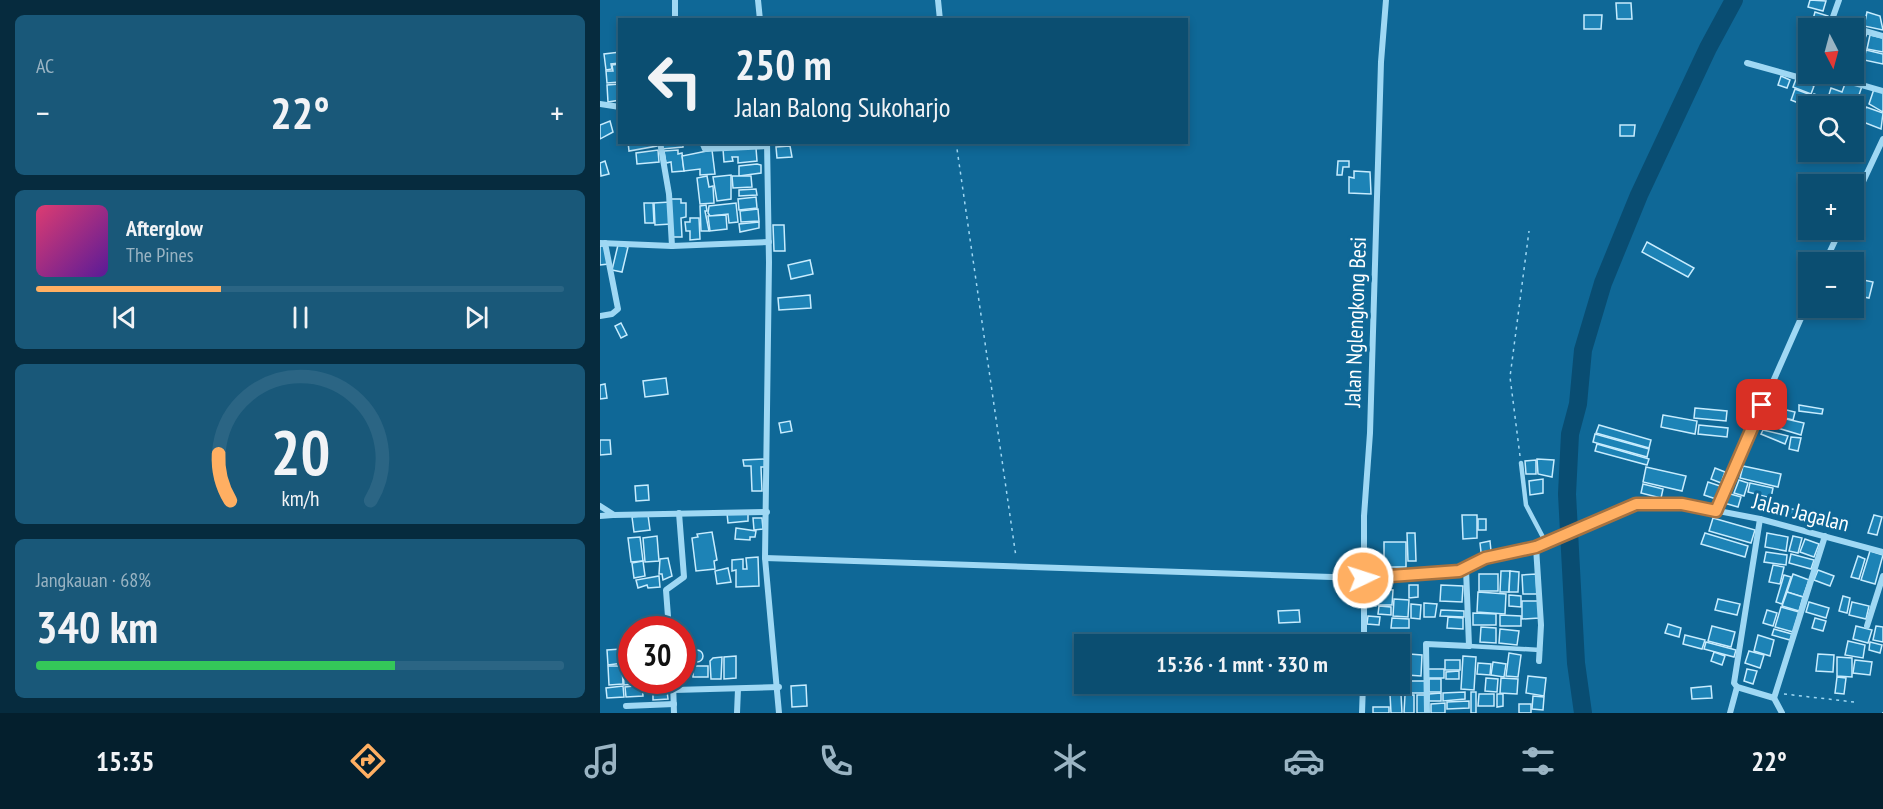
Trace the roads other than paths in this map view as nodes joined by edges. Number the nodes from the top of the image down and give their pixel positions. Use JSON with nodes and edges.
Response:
{"nodes":[{"id":1,"x":675,"y":0,"type":"edge"},
{"id":2,"x":758,"y":0,"type":"edge"},
{"id":3,"x":938,"y":0,"type":"edge"},
{"id":4,"x":1386,"y":0,"type":"edge"},
{"id":5,"x":1839,"y":0,"type":"edge"},
{"id":6,"x":675,"y":18,"type":"edge"},
{"id":7,"x":760,"y":18,"type":"edge"},
{"id":8,"x":940,"y":18,"type":"edge"},
{"id":9,"x":1831,"y":18,"type":"edge"},
{"id":10,"x":1864,"y":31,"type":"edge"},
{"id":11,"x":1883,"y":36,"type":"edge"},
{"id":12,"x":1746,"y":63,"type":"dead end"},
{"id":13,"x":1798,"y":77,"type":"edge"},
{"id":14,"x":1857,"y":84,"type":"edge"},
{"id":15,"x":1883,"y":91,"type":"edge"},
{"id":16,"x":600,"y":104,"type":"edge"},
{"id":17,"x":618,"y":107,"type":"edge"},
{"id":18,"x":1883,"y":139,"type":"edge"},
{"id":19,"x":660,"y":144,"type":"edge"},
{"id":20,"x":703,"y":144,"type":"edge"},
{"id":21,"x":767,"y":144,"type":"edge"},
{"id":22,"x":1864,"y":180,"type":"edge"},
{"id":23,"x":769,"y":242,"type":"junction"},
{"id":24,"x":603,"y":243,"type":"edge"},
{"id":25,"x":672,"y":246,"type":"junction"},
{"id":26,"x":600,"y":316,"type":"edge"},
{"id":27,"x":1801,"y":318,"type":"edge"},
{"id":28,"x":1521,"y":463,"type":"road end"},
{"id":29,"x":600,"y":506,"type":"edge"},
{"id":30,"x":1716,"y":511,"type":"junction"},
{"id":31,"x":767,"y":512,"type":"junction"},
{"id":32,"x":679,"y":513,"type":"junction"},
{"id":33,"x":614,"y":515,"type":"junction"},
{"id":34,"x":600,"y":516,"type":"edge"},
{"id":35,"x":1760,"y":519,"type":"junction"},
{"id":36,"x":1825,"y":536,"type":"junction"},
{"id":37,"x":1545,"y":541,"type":"junction"},
{"id":38,"x":1536,"y":547,"type":"junction"},
{"id":39,"x":1883,"y":552,"type":"edge"},
{"id":40,"x":765,"y":558,"type":"junction"},
{"id":41,"x":1466,"y":568,"type":"junction"},
{"id":42,"x":1883,"y":576,"type":"edge"},
{"id":43,"x":1363,"y":578,"type":"junction"},
{"id":44,"x":668,"y":616,"type":"edge"},
{"id":45,"x":1867,"y":626,"type":"dead end"},
{"id":46,"x":1364,"y":634,"type":"edge"},
{"id":47,"x":1470,"y":646,"type":"junction"},
{"id":48,"x":1540,"y":650,"type":"junction"},
{"id":49,"x":1539,"y":661,"type":"dead end"},
{"id":50,"x":779,"y":687,"type":"junction"},
{"id":51,"x":1737,"y":687,"type":"junction"},
{"id":52,"x":738,"y":688,"type":"junction"},
{"id":53,"x":696,"y":689,"type":"edge"},
{"id":54,"x":674,"y":694,"type":"edge"},
{"id":55,"x":1363,"y":694,"type":"edge"},
{"id":56,"x":1774,"y":696,"type":"junction"},
{"id":57,"x":674,"y":704,"type":"junction"},
{"id":58,"x":626,"y":706,"type":"dead end"},
{"id":59,"x":674,"y":713,"type":"edge"},
{"id":60,"x":737,"y":713,"type":"edge"},
{"id":61,"x":779,"y":713,"type":"edge"},
{"id":62,"x":1362,"y":713,"type":"edge"},
{"id":63,"x":1427,"y":713,"type":"edge"},
{"id":64,"x":1730,"y":713,"type":"edge"},
{"id":65,"x":1782,"y":713,"type":"edge"}],
"edges":[{"from":1,"to":6,"type":"street"},
{"from":2,"to":7,"type":"street"},
{"from":3,"to":8,"type":"street"},
{"from":4,"to":43,"type":"street","name":"Jalan Nglengkong Besi"},
{"from":5,"to":9,"type":"street"},
{"from":10,"to":11,"type":"street"},
{"from":12,"to":13,"type":"street"},
{"from":14,"to":15,"type":"street"},
{"from":16,"to":17,"type":"street"},
{"from":18,"to":22,"type":"street"},
{"from":19,"to":25,"type":"street"},
{"from":20,"to":21,"type":"street"},
{"from":21,"to":23,"type":"street"},
{"from":23,"to":25,"type":"street"},
{"from":23,"to":31,"type":"street"},
{"from":24,"to":25,"type":"street"},
{"from":24,"to":26,"type":"street"},
{"from":27,"to":30,"type":"street"},
{"from":28,"to":37,"type":"lane"},
{"from":29,"to":33,"type":"street"},
{"from":30,"to":35,"type":"street","name":"Jalan Jagalan"},
{"from":30,"to":37,"type":"street","name":"Jalan Jagalan"},
{"from":31,"to":32,"type":"street"},
{"from":31,"to":40,"type":"street"},
{"from":32,"to":33,"type":"street"},
{"from":32,"to":44,"type":"street"},
{"from":33,"to":34,"type":"street"},
{"from":35,"to":36,"type":"street","name":"Jalan Jagalan"},
{"from":35,"to":51,"type":"street"},
{"from":36,"to":39,"type":"street","name":"Jalan Jagalan"},
{"from":36,"to":56,"type":"street"},
{"from":37,"to":38,"type":"street","name":"Jalan Jagalan"},
{"from":38,"to":41,"type":"street","name":"Jalan Jagalan"},
{"from":38,"to":48,"type":"street"},
{"from":40,"to":43,"type":"street","name":"Jalan Jagalan"},
{"from":40,"to":50,"type":"street"},
{"from":41,"to":43,"type":"street","name":"Jalan Jagalan"},
{"from":41,"to":47,"type":"street"},
{"from":42,"to":45,"type":"street"},
{"from":43,"to":46,"type":"street","name":"Jalan Nglengkong Besi"},
{"from":47,"to":48,"type":"lane"},
{"from":47,"to":63,"type":"street"},
{"from":48,"to":49,"type":"street"},
{"from":50,"to":52,"type":"street"},
{"from":50,"to":61,"type":"street"},
{"from":51,"to":56,"type":"street"},
{"from":51,"to":64,"type":"street"},
{"from":52,"to":53,"type":"street"},
{"from":52,"to":60,"type":"street"},
{"from":54,"to":57,"type":"street"},
{"from":55,"to":62,"type":"street"},
{"from":56,"to":65,"type":"street"},
{"from":57,"to":58,"type":"street"},
{"from":57,"to":59,"type":"street"}]}
